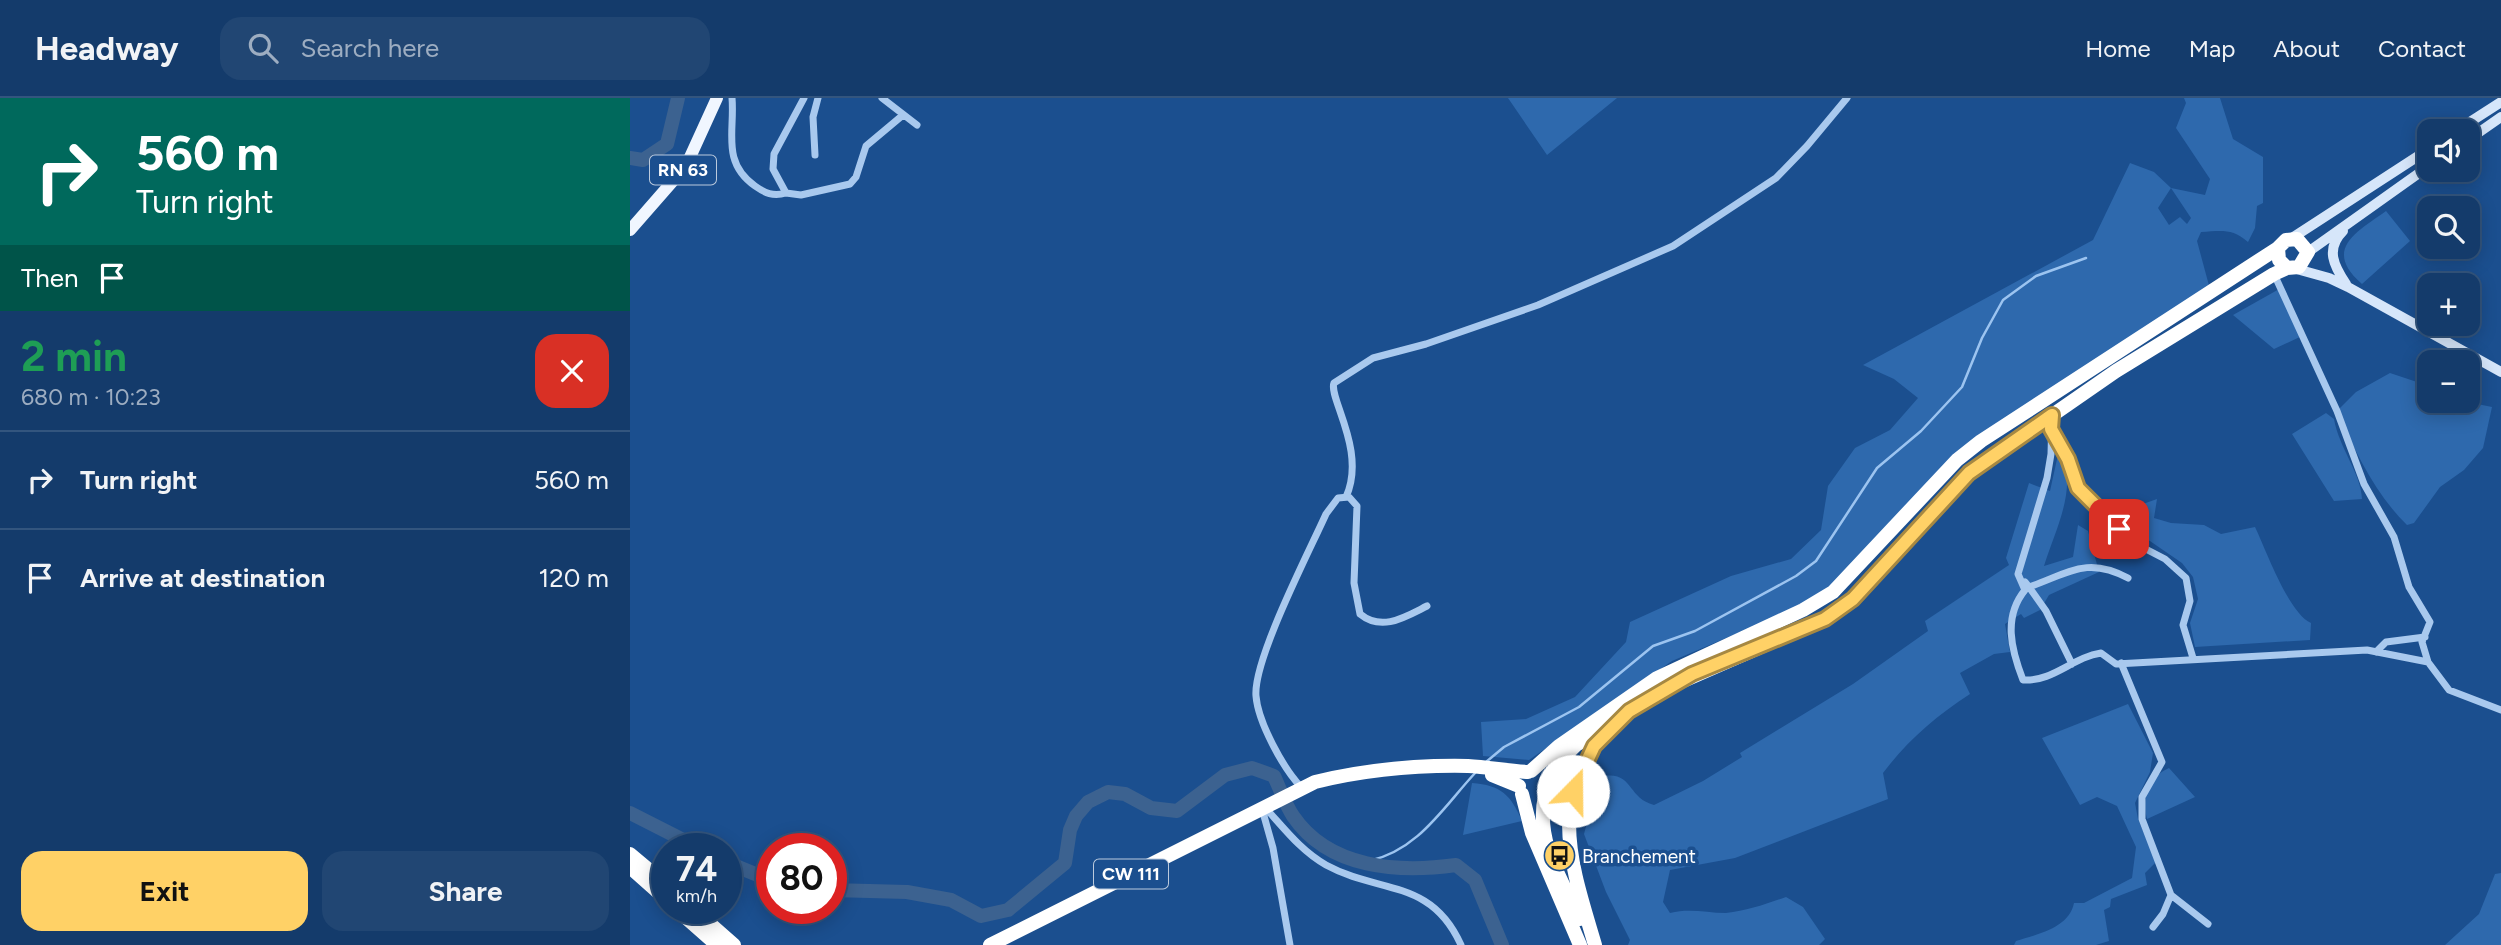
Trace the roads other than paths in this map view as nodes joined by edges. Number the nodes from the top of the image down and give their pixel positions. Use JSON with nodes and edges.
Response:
{"nodes":[{"id":1,"x":717,"y":98,"type":"edge"},
{"id":2,"x":732,"y":98,"type":"edge"},
{"id":3,"x":804,"y":98,"type":"edge"},
{"id":4,"x":818,"y":98,"type":"edge"},
{"id":5,"x":882,"y":98,"type":"edge"},
{"id":6,"x":1847,"y":98,"type":"edge"},
{"id":7,"x":2501,"y":102,"type":"edge"},
{"id":8,"x":902,"y":114,"type":"junction"},
{"id":9,"x":2501,"y":117,"type":"edge"},
{"id":10,"x":2475,"y":119,"type":"edge"},
{"id":11,"x":918,"y":125,"type":"dead end"},
{"id":12,"x":2480,"y":132,"type":"edge"},
{"id":13,"x":815,"y":155,"type":"dead end"},
{"id":14,"x":2417,"y":157,"type":"edge"},
{"id":15,"x":2417,"y":174,"type":"edge"},
{"id":16,"x":786,"y":193,"type":"junction"},
{"id":17,"x":2361,"y":212,"type":"junction"},
{"id":18,"x":630,"y":230,"type":"edge"},
{"id":19,"x":2292,"y":238,"type":"junction"},
{"id":20,"x":2278,"y":248,"type":"junction"},
{"id":21,"x":2307,"y":255,"type":"junction"},
{"id":22,"x":2285,"y":270,"type":"junction"},
{"id":23,"x":2329,"y":278,"type":"junction"},
{"id":24,"x":2348,"y":287,"type":"junction"},
{"id":25,"x":2501,"y":372,"type":"edge"},
{"id":26,"x":2051,"y":422,"type":"junction"},
{"id":27,"x":1346,"y":496,"type":"junction"},
{"id":28,"x":2018,"y":573,"type":"junction"},
{"id":29,"x":2128,"y":579,"type":"dead end"},
{"id":30,"x":2029,"y":587,"type":"junction"},
{"id":31,"x":1427,"y":606,"type":"dead end"},
{"id":32,"x":2425,"y":637,"type":"junction"},
{"id":33,"x":2376,"y":652,"type":"junction"},
{"id":34,"x":2193,"y":658,"type":"junction"},
{"id":35,"x":2428,"y":662,"type":"junction"},
{"id":36,"x":2121,"y":663,"type":"junction"},
{"id":37,"x":2072,"y":664,"type":"junction"},
{"id":38,"x":2501,"y":710,"type":"edge"},
{"id":39,"x":1629,"y":711,"type":"junction"},
{"id":40,"x":1488,"y":771,"type":"junction"},
{"id":41,"x":1529,"y":772,"type":"junction"},
{"id":42,"x":1548,"y":780,"type":"junction"},
{"id":43,"x":1521,"y":790,"type":"junction"},
{"id":44,"x":1296,"y":792,"type":"junction"},
{"id":45,"x":1545,"y":796,"type":"junction"},
{"id":46,"x":1270,"y":810,"type":"junction"},
{"id":47,"x":630,"y":854,"type":"edge"},
{"id":48,"x":630,"y":867,"type":"edge"},
{"id":49,"x":651,"y":872,"type":"edge"},
{"id":50,"x":651,"y":886,"type":"edge"},
{"id":51,"x":2171,"y":895,"type":"junction"},
{"id":52,"x":694,"y":924,"type":"edge"},
{"id":53,"x":710,"y":924,"type":"edge"},
{"id":54,"x":2208,"y":924,"type":"dead end"},
{"id":55,"x":2153,"y":926,"type":"dead end"},
{"id":56,"x":718,"y":945,"type":"edge"},
{"id":57,"x":734,"y":945,"type":"edge"},
{"id":58,"x":990,"y":945,"type":"edge"},
{"id":59,"x":1011,"y":945,"type":"edge"},
{"id":60,"x":1290,"y":945,"type":"edge"},
{"id":61,"x":1461,"y":945,"type":"edge"},
{"id":62,"x":1580,"y":945,"type":"edge"},
{"id":63,"x":1594,"y":945,"type":"edge"}],
"edges":[{"from":1,"to":18,"type":"main road","number":"RN 63"},
{"from":2,"to":16,"type":"street"},
{"from":3,"to":16,"type":"street"},
{"from":4,"to":13,"type":"street"},
{"from":5,"to":8,"type":"street"},
{"from":6,"to":27,"type":"street"},
{"from":7,"to":10,"type":"main road"},
{"from":8,"to":11,"type":"street"},
{"from":8,"to":16,"type":"street"},
{"from":9,"to":12,"type":"main road"},
{"from":14,"to":19,"type":"main road"},
{"from":15,"to":17,"type":"main road"},
{"from":17,"to":21,"type":"main road"},
{"from":17,"to":24,"type":"main road"},
{"from":19,"to":20,"type":"highway"},
{"from":19,"to":21,"type":"highway"},
{"from":20,"to":22,"type":"highway"},
{"from":20,"to":41,"type":"highway"},
{"from":21,"to":22,"type":"highway"},
{"from":21,"to":23,"type":"main road"},
{"from":22,"to":23,"type":"main road"},
{"from":22,"to":26,"type":"highway"},
{"from":22,"to":32,"type":"street"},
{"from":23,"to":24,"type":"main road"},
{"from":24,"to":25,"type":"main road"},
{"from":26,"to":28,"type":"street"},
{"from":26,"to":34,"type":"street"},
{"from":26,"to":39,"type":"highway"},
{"from":27,"to":31,"type":"street"},
{"from":27,"to":44,"type":"street"},
{"from":28,"to":30,"type":"street"},
{"from":28,"to":37,"type":"street"},
{"from":29,"to":30,"type":"street"},
{"from":30,"to":37,"type":"street"},
{"from":32,"to":33,"type":"street"},
{"from":32,"to":35,"type":"street"},
{"from":33,"to":34,"type":"street"},
{"from":33,"to":35,"type":"street"},
{"from":34,"to":36,"type":"street"},
{"from":35,"to":38,"type":"street"},
{"from":36,"to":37,"type":"street"},
{"from":36,"to":51,"type":"street"},
{"from":39,"to":42,"type":"highway"},
{"from":39,"to":63,"type":"highway"},
{"from":40,"to":41,"type":"highway","number":"CW 111"},
{"from":40,"to":43,"type":"highway"},
{"from":40,"to":44,"type":"highway","number":"CW 111"},
{"from":41,"to":42,"type":"highway"},
{"from":41,"to":43,"type":"highway"},
{"from":42,"to":45,"type":"highway"},
{"from":43,"to":45,"type":"highway"},
{"from":43,"to":62,"type":"highway"},
{"from":44,"to":46,"type":"highway","number":"CW 111"},
{"from":45,"to":63,"type":"highway"},
{"from":46,"to":58,"type":"highway","number":"CW 111"},
{"from":46,"to":59,"type":"highway","number":"CW 111"},
{"from":46,"to":60,"type":"street"},
{"from":46,"to":61,"type":"street"},
{"from":47,"to":49,"type":"highway"},
{"from":48,"to":50,"type":"highway"},
{"from":51,"to":54,"type":"street"},
{"from":51,"to":55,"type":"street"},
{"from":52,"to":56,"type":"highway"},
{"from":53,"to":57,"type":"highway"}]}
